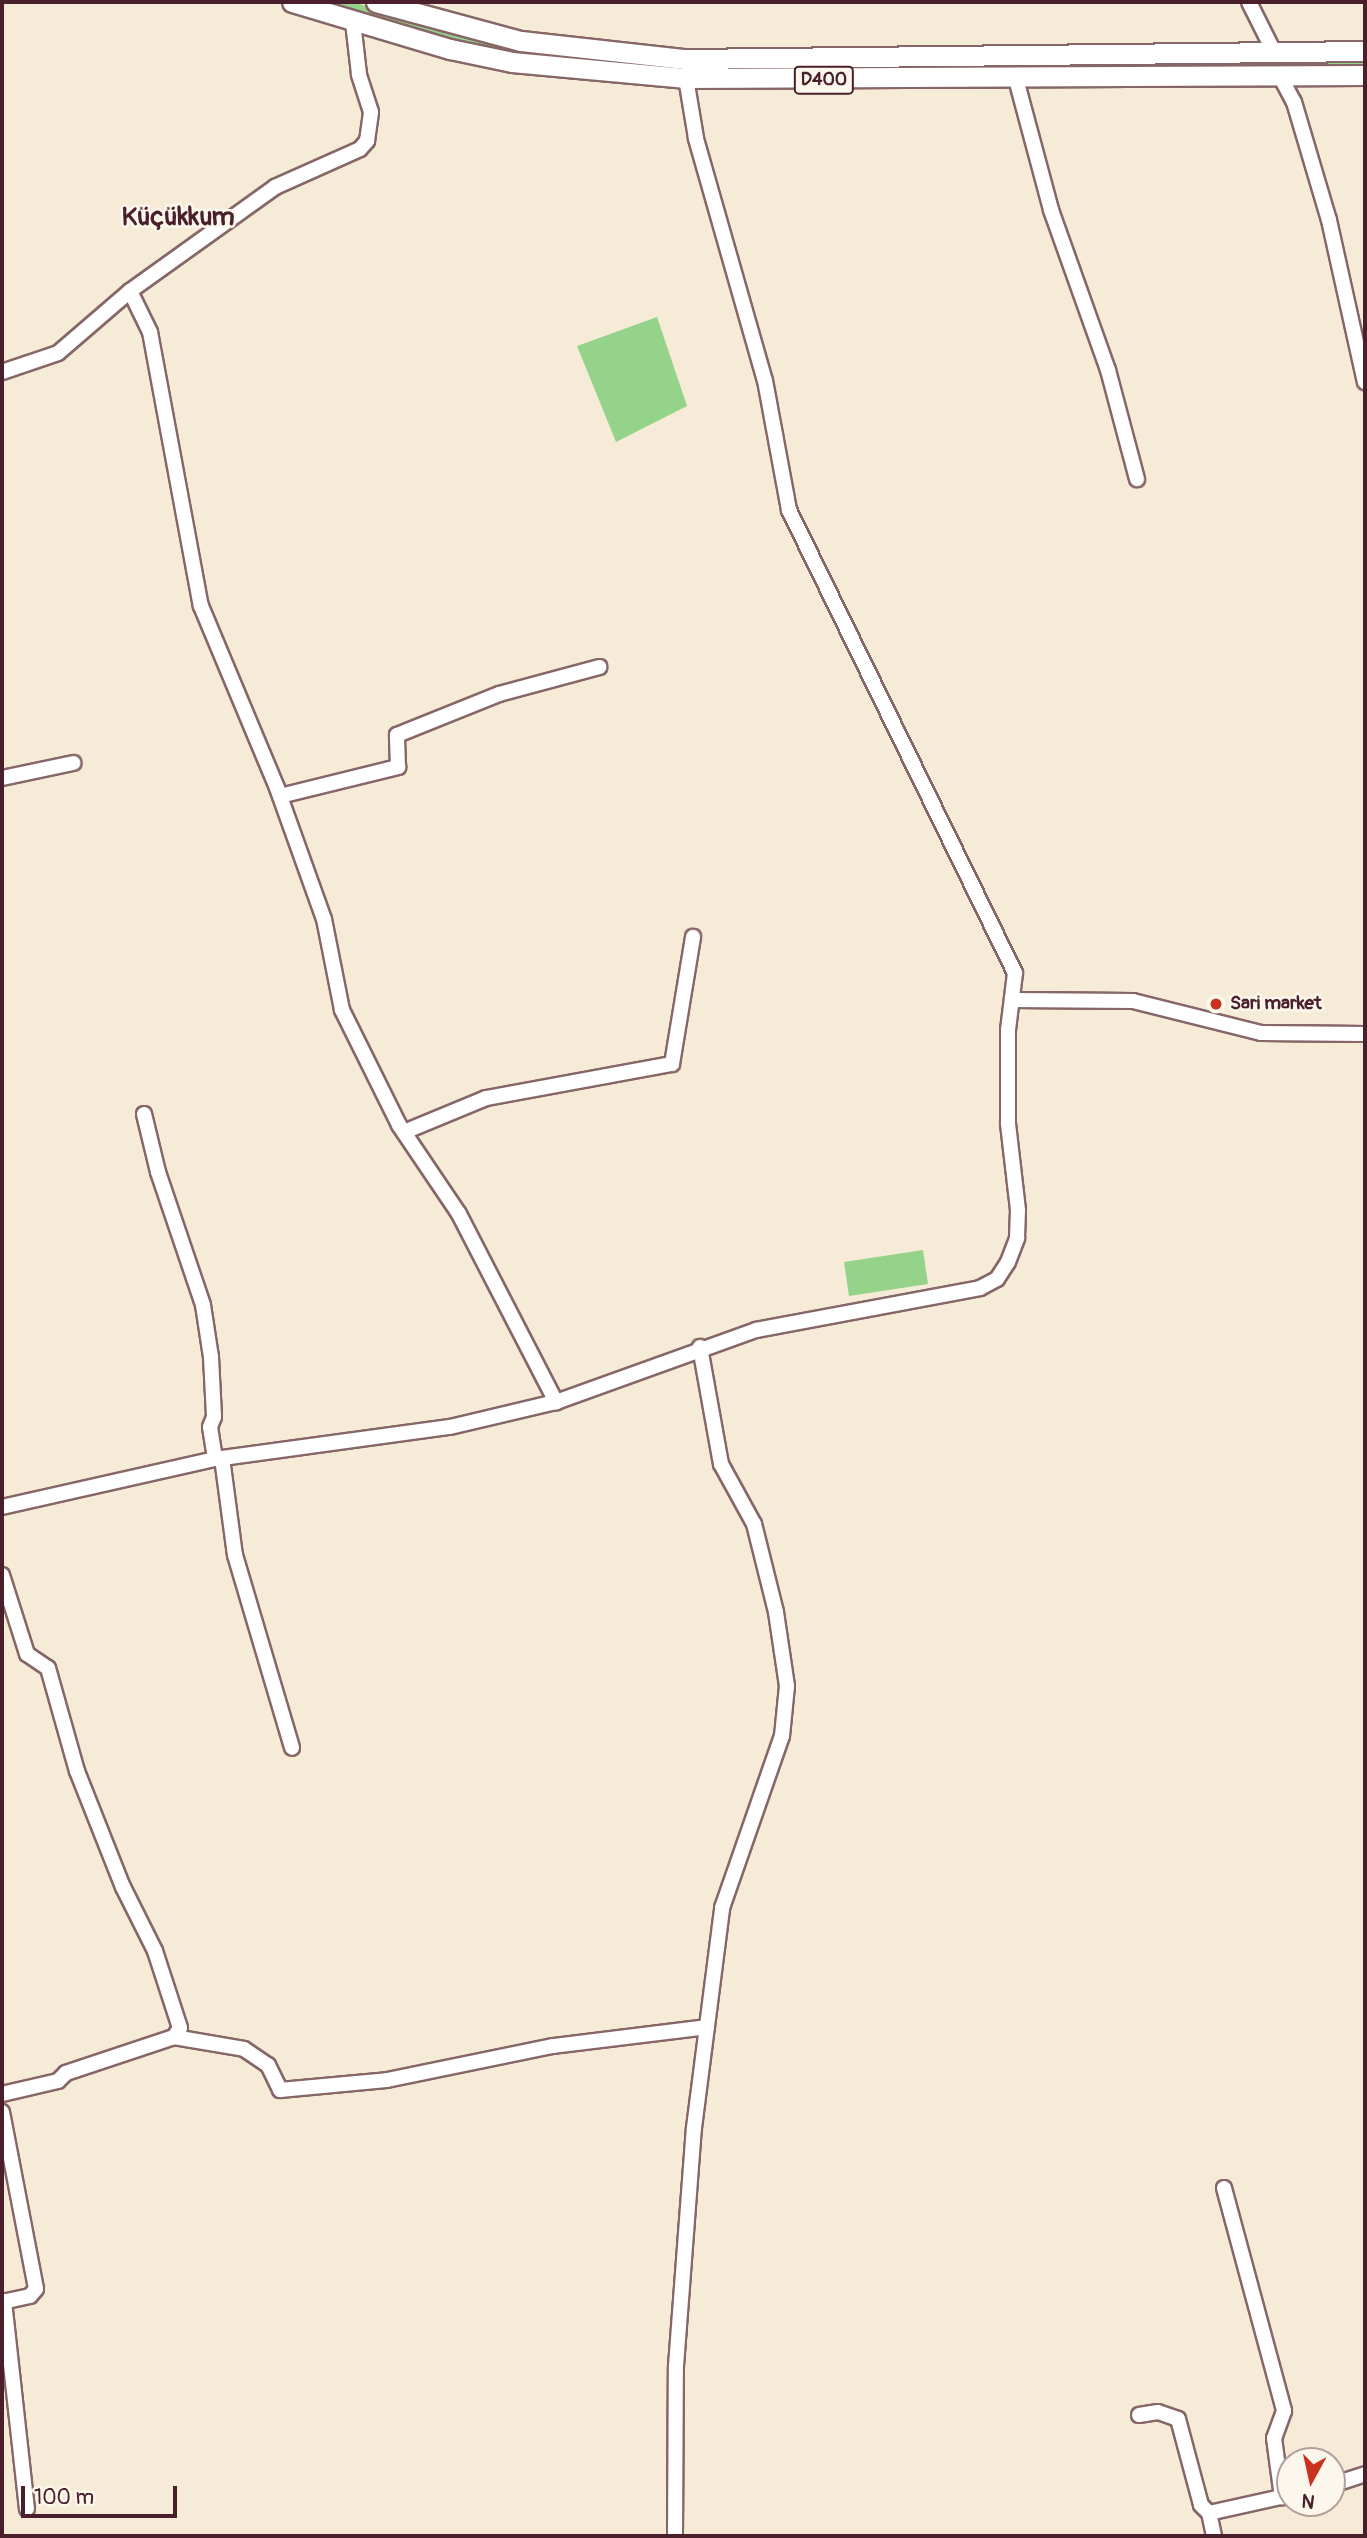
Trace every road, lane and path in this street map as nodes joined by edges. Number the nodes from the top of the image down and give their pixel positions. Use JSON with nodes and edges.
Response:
{"nodes":[{"id":1,"x":292,"y":2,"type":"edge"},
{"id":2,"x":376,"y":2,"type":"edge"},
{"id":3,"x":1249,"y":2,"type":"edge"},
{"id":4,"x":352,"y":22,"type":"junction"},
{"id":5,"x":1365,"y":51,"type":"edge"},
{"id":6,"x":1274,"y":52,"type":"junction"},
{"id":7,"x":686,"y":69,"type":"junction"},
{"id":8,"x":1365,"y":75,"type":"edge"},
{"id":9,"x":1280,"y":76,"type":"junction"},
{"id":10,"x":1016,"y":79,"type":"junction"},
{"id":11,"x":130,"y":291,"type":"junction"},
{"id":12,"x":2,"y":372,"type":"edge"},
{"id":13,"x":1365,"y":382,"type":"edge"},
{"id":14,"x":1137,"y":479,"type":"dead end"},
{"id":15,"x":599,"y":667,"type":"dead end"},
{"id":16,"x":73,"y":763,"type":"dead end"},
{"id":17,"x":2,"y":778,"type":"edge"},
{"id":18,"x":280,"y":796,"type":"junction"},
{"id":19,"x":693,"y":937,"type":"dead end"},
{"id":20,"x":1014,"y":1000,"type":"junction"},
{"id":21,"x":1365,"y":1034,"type":"edge"},
{"id":22,"x":144,"y":1114,"type":"dead end"},
{"id":23,"x":404,"y":1132,"type":"junction"},
{"id":24,"x":700,"y":1347,"type":"junction"},
{"id":25,"x":556,"y":1402,"type":"junction"},
{"id":26,"x":218,"y":1458,"type":"junction"},
{"id":27,"x":2,"y":1507,"type":"edge"},
{"id":28,"x":2,"y":1575,"type":"edge"},
{"id":29,"x":292,"y":1748,"type":"dead end"},
{"id":30,"x":707,"y":2027,"type":"junction"},
{"id":31,"x":174,"y":2037,"type":"junction"},
{"id":32,"x":2,"y":2094,"type":"edge"},
{"id":33,"x":2,"y":2112,"type":"edge"},
{"id":34,"x":1224,"y":2189,"type":"dead end"},
{"id":35,"x":3,"y":2302,"type":"edge"},
{"id":36,"x":1139,"y":2415,"type":"dead end"},
{"id":37,"x":1276,"y":2448,"type":"edge"},
{"id":38,"x":1365,"y":2474,"type":"edge"},
{"id":39,"x":1346,"y":2480,"type":"edge"},
{"id":40,"x":1276,"y":2498,"type":"edge"},
{"id":41,"x":27,"y":2509,"type":"dead end"},
{"id":42,"x":1209,"y":2512,"type":"junction"},
{"id":43,"x":675,"y":2536,"type":"edge"},
{"id":44,"x":1213,"y":2536,"type":"edge"}],
"edges":[{"from":1,"to":4,"type":"highway","number":"D400"},
{"from":2,"to":7,"type":"highway","number":"D400"},
{"from":3,"to":6,"type":"street"},
{"from":4,"to":7,"type":"highway","number":"D400"},
{"from":4,"to":11,"type":"street"},
{"from":5,"to":6,"type":"highway","number":"D400"},
{"from":6,"to":7,"type":"highway","number":"D400"},
{"from":7,"to":10,"type":"highway","number":"D400"},
{"from":7,"to":20,"type":"street"},
{"from":8,"to":9,"type":"highway","number":"D400"},
{"from":9,"to":10,"type":"highway","number":"D400"},
{"from":9,"to":13,"type":"street"},
{"from":10,"to":14,"type":"street"},
{"from":11,"to":12,"type":"street"},
{"from":11,"to":18,"type":"street"},
{"from":15,"to":18,"type":"street"},
{"from":16,"to":17,"type":"street"},
{"from":18,"to":23,"type":"street"},
{"from":19,"to":23,"type":"street"},
{"from":20,"to":21,"type":"street"},
{"from":20,"to":24,"type":"street"},
{"from":22,"to":26,"type":"street"},
{"from":23,"to":25,"type":"street"},
{"from":24,"to":25,"type":"street"},
{"from":24,"to":30,"type":"street"},
{"from":25,"to":26,"type":"street"},
{"from":26,"to":27,"type":"street"},
{"from":26,"to":29,"type":"street"},
{"from":28,"to":31,"type":"street"},
{"from":30,"to":31,"type":"street"},
{"from":30,"to":43,"type":"street"},
{"from":31,"to":32,"type":"street"},
{"from":33,"to":35,"type":"street"},
{"from":34,"to":37,"type":"street"},
{"from":35,"to":41,"type":"street"},
{"from":36,"to":42,"type":"street"},
{"from":38,"to":39,"type":"street"},
{"from":40,"to":42,"type":"street"},
{"from":42,"to":44,"type":"street"}]}
